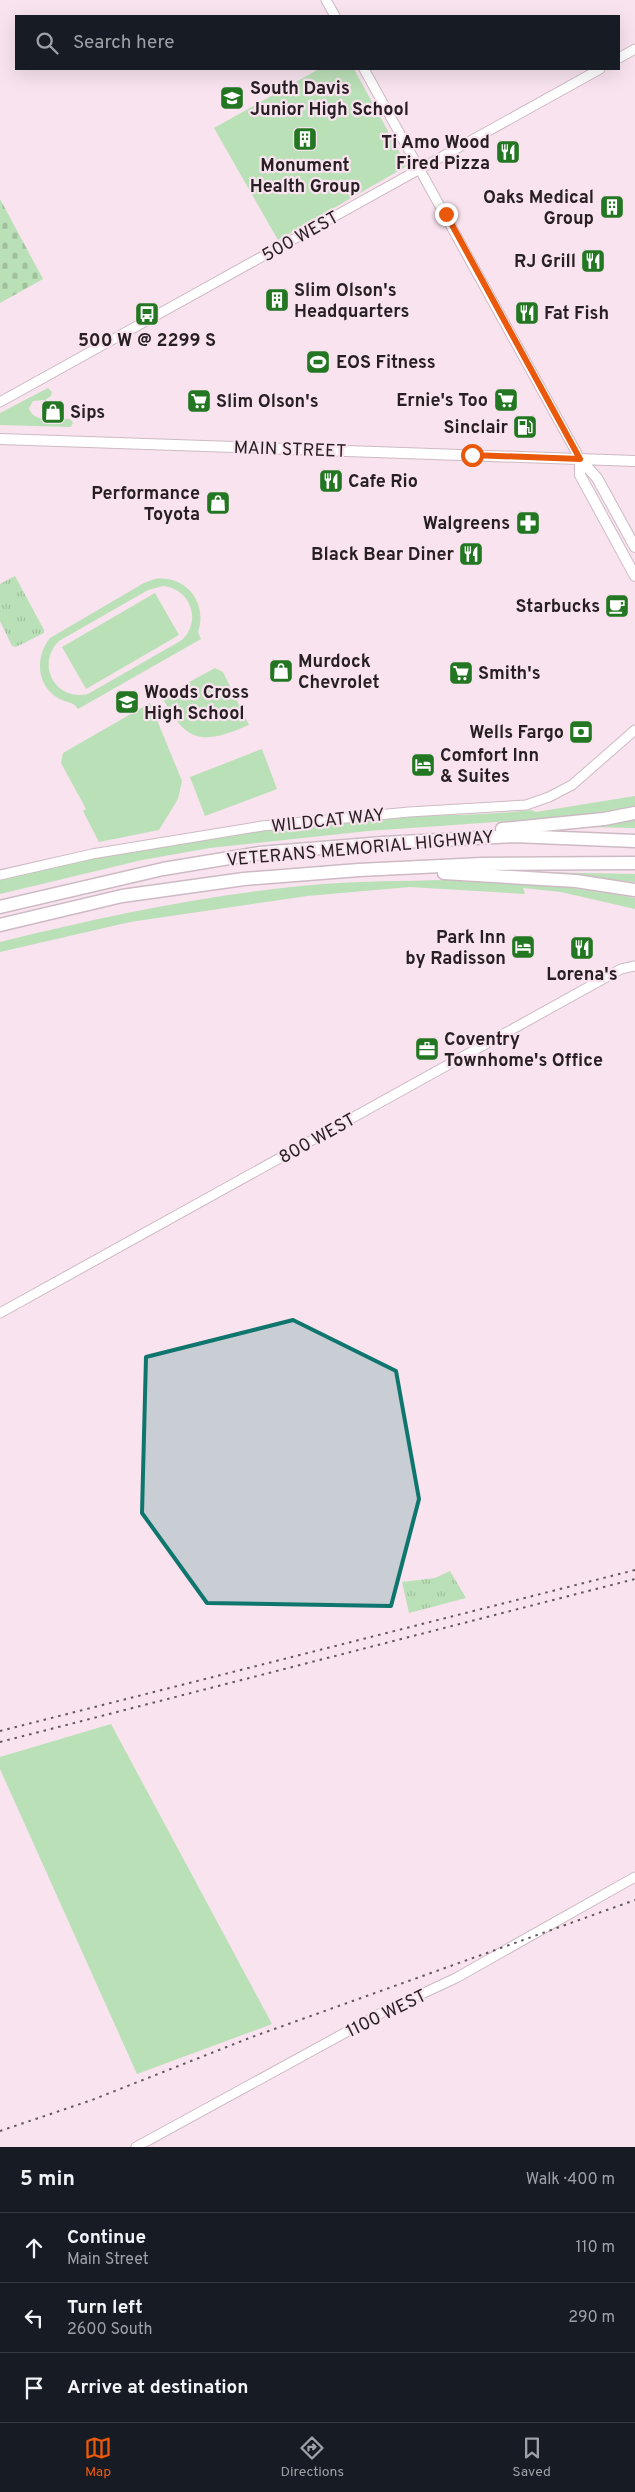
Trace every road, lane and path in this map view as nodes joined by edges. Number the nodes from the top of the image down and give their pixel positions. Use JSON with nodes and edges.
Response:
{"nodes":[{"id":1,"x":326,"y":0,"type":"edge"},
{"id":2,"x":334,"y":15,"type":"edge"},
{"id":3,"x":635,"y":49,"type":"edge"},
{"id":4,"x":620,"y":57,"type":"edge"},
{"id":5,"x":365,"y":70,"type":"edge"},
{"id":6,"x":598,"y":70,"type":"edge"},
{"id":7,"x":420,"y":169,"type":"junction"},
{"id":8,"x":0,"y":402,"type":"edge"},
{"id":9,"x":0,"y":439,"type":"edge"},
{"id":10,"x":580,"y":459,"type":"junction"},
{"id":11,"x":635,"y":461,"type":"edge"},
{"id":12,"x":635,"y":547,"type":"edge"},
{"id":13,"x":635,"y":576,"type":"edge"},
{"id":14,"x":635,"y":730,"type":"edge"},
{"id":15,"x":635,"y":813,"type":"edge"},
{"id":16,"x":635,"y":841,"type":"edge"},
{"id":17,"x":383,"y":842,"type":"junction"},
{"id":18,"x":635,"y":863,"type":"edge"},
{"id":19,"x":359,"y":870,"type":"junction"},
{"id":20,"x":0,"y":875,"type":"edge"},
{"id":21,"x":635,"y":890,"type":"edge"},
{"id":22,"x":0,"y":907,"type":"edge"},
{"id":23,"x":0,"y":926,"type":"edge"},
{"id":24,"x":635,"y":966,"type":"edge"},
{"id":25,"x":0,"y":1313,"type":"edge"},
{"id":26,"x":635,"y":1877,"type":"edge"},
{"id":27,"x":136,"y":2147,"type":"edge"}],
"edges":[{"from":1,"to":2,"type":"street"},
{"from":3,"to":4,"type":"street"},
{"from":5,"to":7,"type":"street"},
{"from":6,"to":7,"type":"street","name":"500 WEST"},
{"from":7,"to":8,"type":"street","name":"500 WEST"},
{"from":7,"to":10,"type":"street"},
{"from":9,"to":10,"type":"main road","name":"MAIN STREET"},
{"from":10,"to":11,"type":"main road","name":"MAIN STREET"},
{"from":10,"to":12,"type":"main road"},
{"from":10,"to":13,"type":"main road"},
{"from":14,"to":20,"type":"street","name":"WILDCAT WAY"},
{"from":15,"to":17,"type":"highway"},
{"from":16,"to":17,"type":"highway","name":"VETERANS MEMORIAL HIGHWAY"},
{"from":17,"to":22,"type":"highway","name":"VETERANS MEMORIAL HIGHWAY"},
{"from":18,"to":19,"type":"highway","name":"VETERANS MEMORIAL HIGHWAY"},
{"from":19,"to":21,"type":"highway"},
{"from":19,"to":23,"type":"highway","name":"VETERANS MEMORIAL HIGHWAY"},
{"from":24,"to":25,"type":"street","name":"800 WEST"},
{"from":26,"to":27,"type":"street","name":"1100 WEST"}]}
